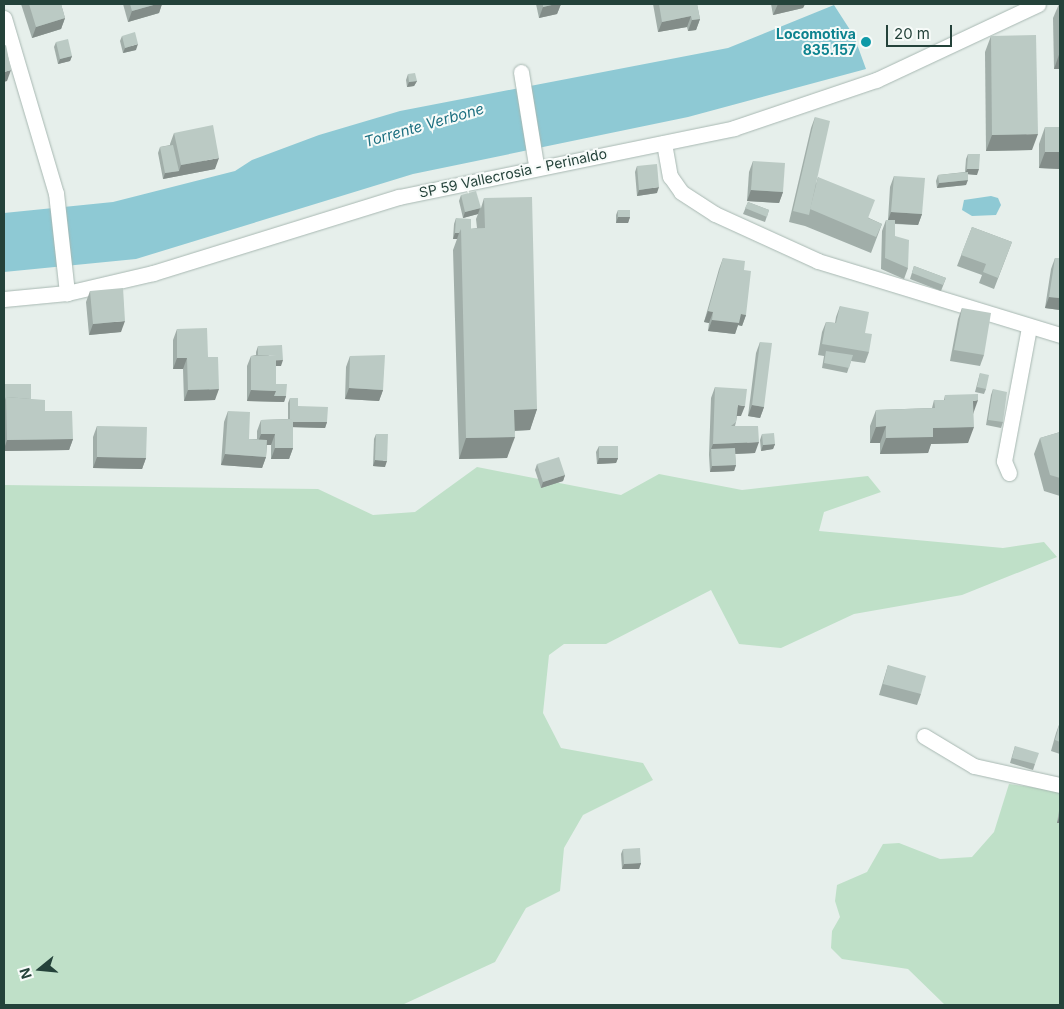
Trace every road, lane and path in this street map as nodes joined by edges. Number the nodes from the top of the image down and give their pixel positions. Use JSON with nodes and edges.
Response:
{"nodes":[{"id":1,"x":1038,"y":4,"type":"edge"},
{"id":2,"x":4,"y":18,"type":"edge"},
{"id":3,"x":522,"y":76,"type":"dead end"},
{"id":4,"x":664,"y":143,"type":"junction"},
{"id":5,"x":535,"y":160,"type":"junction"},
{"id":6,"x":67,"y":293,"type":"junction"},
{"id":7,"x":4,"y":300,"type":"edge"},
{"id":8,"x":1029,"y":327,"type":"junction"},
{"id":9,"x":1060,"y":335,"type":"edge"},
{"id":10,"x":1008,"y":473,"type":"dead end"},
{"id":11,"x":924,"y":736,"type":"dead end"},
{"id":12,"x":1060,"y":785,"type":"edge"}],
"edges":[{"from":1,"to":4,"type":"street","name":"SP 59 Vallecrosia - Perinaldo"},
{"from":2,"to":6,"type":"street"},
{"from":3,"to":5,"type":"street"},
{"from":4,"to":5,"type":"street","name":"SP 59 Vallecrosia - Perinaldo"},
{"from":4,"to":8,"type":"street"},
{"from":5,"to":6,"type":"street","name":"SP 59 Vallecrosia - Perinaldo"},
{"from":6,"to":7,"type":"street","name":"SP 59 Vallecrosia - Perinaldo"},
{"from":8,"to":9,"type":"street"},
{"from":8,"to":10,"type":"street"},
{"from":11,"to":12,"type":"street"}]}
